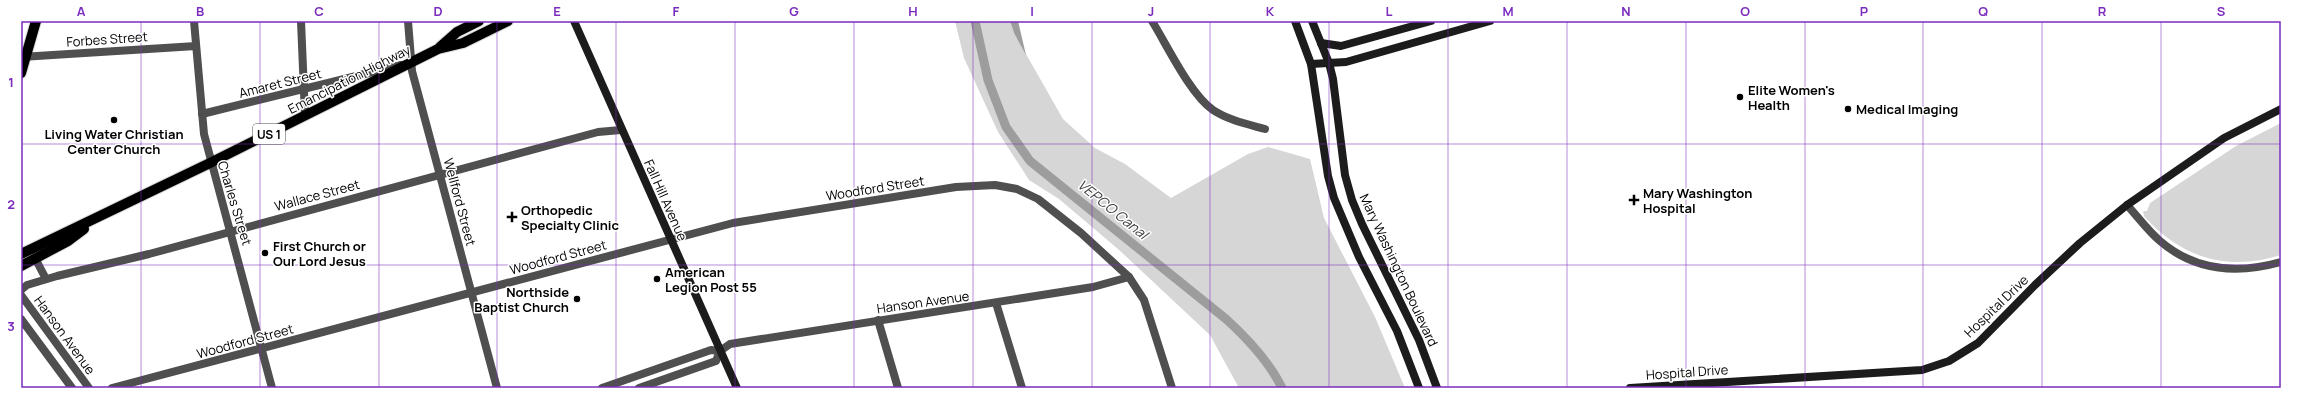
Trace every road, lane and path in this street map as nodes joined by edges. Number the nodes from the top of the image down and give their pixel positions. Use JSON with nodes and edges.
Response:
{"nodes":[{"id":1,"x":36,"y":21,"type":"edge"},
{"id":2,"x":194,"y":21,"type":"edge"},
{"id":3,"x":301,"y":21,"type":"edge"},
{"id":4,"x":408,"y":21,"type":"edge"},
{"id":5,"x":479,"y":21,"type":"edge"},
{"id":6,"x":508,"y":21,"type":"edge"},
{"id":7,"x":574,"y":21,"type":"edge"},
{"id":8,"x":1152,"y":21,"type":"edge"},
{"id":9,"x":1295,"y":21,"type":"edge"},
{"id":10,"x":1312,"y":21,"type":"edge"},
{"id":11,"x":1431,"y":21,"type":"edge"},
{"id":12,"x":1490,"y":21,"type":"edge"},
{"id":13,"x":1321,"y":43,"type":"junction"},
{"id":14,"x":196,"y":46,"type":"junction"},
{"id":15,"x":438,"y":49,"type":"junction"},
{"id":16,"x":24,"y":57,"type":"edge"},
{"id":17,"x":410,"y":62,"type":"junction"},
{"id":18,"x":1329,"y":63,"type":"junction"},
{"id":19,"x":1311,"y":64,"type":"junction"},
{"id":20,"x":21,"y":73,"type":"edge"},
{"id":21,"x":304,"y":88,"type":"junction"},
{"id":22,"x":2281,"y":109,"type":"edge"},
{"id":23,"x":202,"y":114,"type":"junction"},
{"id":24,"x":305,"y":116,"type":"junction"},
{"id":25,"x":1265,"y":129,"type":"dead end"},
{"id":26,"x":621,"y":130,"type":"junction"},
{"id":27,"x":210,"y":163,"type":"junction"},
{"id":28,"x":440,"y":174,"type":"junction"},
{"id":29,"x":2127,"y":205,"type":"junction"},
{"id":30,"x":99,"y":217,"type":"junction"},
{"id":31,"x":231,"y":231,"type":"junction"},
{"id":32,"x":671,"y":238,"type":"junction"},
{"id":33,"x":21,"y":254,"type":"edge"},
{"id":34,"x":36,"y":258,"type":"junction"},
{"id":35,"x":2281,"y":262,"type":"edge"},
{"id":36,"x":21,"y":266,"type":"edge"},
{"id":37,"x":1129,"y":277,"type":"junction"},
{"id":38,"x":46,"y":279,"type":"junction"},
{"id":39,"x":21,"y":290,"type":"edge"},
{"id":40,"x":472,"y":293,"type":"junction"},
{"id":41,"x":21,"y":295,"type":"edge"},
{"id":42,"x":996,"y":303,"type":"junction"},
{"id":43,"x":21,"y":320,"type":"edge"},
{"id":44,"x":878,"y":320,"type":"junction"},
{"id":45,"x":261,"y":348,"type":"junction"},
{"id":46,"x":720,"y":351,"type":"junction"},
{"id":47,"x":72,"y":388,"type":"edge"},
{"id":48,"x":89,"y":388,"type":"edge"},
{"id":49,"x":112,"y":388,"type":"edge"},
{"id":50,"x":272,"y":388,"type":"edge"},
{"id":51,"x":497,"y":388,"type":"edge"},
{"id":52,"x":602,"y":388,"type":"edge"},
{"id":53,"x":639,"y":388,"type":"edge"},
{"id":54,"x":737,"y":388,"type":"edge"},
{"id":55,"x":898,"y":388,"type":"edge"},
{"id":56,"x":1022,"y":388,"type":"edge"},
{"id":57,"x":1172,"y":388,"type":"edge"},
{"id":58,"x":1419,"y":388,"type":"edge"},
{"id":59,"x":1437,"y":388,"type":"edge"},
{"id":60,"x":1630,"y":388,"type":"edge"}],
"edges":[{"from":1,"to":16,"type":"main road"},
{"from":2,"to":14,"type":"street","name":"Charles Street"},
{"from":3,"to":21,"type":"street"},
{"from":4,"to":17,"type":"street","name":"Wellford Street"},
{"from":5,"to":15,"type":"main road","name":"Emancipation Highway","number":"US 1"},
{"from":6,"to":15,"type":"main road","name":"Emancipation Highway","number":"US 1"},
{"from":7,"to":26,"type":"street","name":"Fall Hill Avenue"},
{"from":8,"to":25,"type":"street"},
{"from":9,"to":19,"type":"street","name":"Mary Washington Boulevard"},
{"from":10,"to":13,"type":"street","name":"Mary Washington Boulevard"},
{"from":11,"to":13,"type":"street"},
{"from":12,"to":18,"type":"street"},
{"from":13,"to":18,"type":"street","name":"Mary Washington Boulevard"},
{"from":14,"to":16,"type":"street","name":"Forbes Street"},
{"from":14,"to":23,"type":"street","name":"Charles Street"},
{"from":15,"to":17,"type":"main road","name":"Emancipation Highway","number":"US 1"},
{"from":16,"to":20,"type":"main road"},
{"from":17,"to":21,"type":"street","name":"Amaret Street"},
{"from":17,"to":24,"type":"main road","name":"Emancipation Highway","number":"US 1"},
{"from":17,"to":28,"type":"street","name":"Wellford Street"},
{"from":18,"to":19,"type":"street"},
{"from":18,"to":59,"type":"street","name":"Mary Washington Boulevard"},
{"from":19,"to":58,"type":"street","name":"Mary Washington Boulevard"},
{"from":21,"to":23,"type":"street","name":"Amaret Street"},
{"from":21,"to":24,"type":"street"},
{"from":22,"to":29,"type":"street","name":"Hospital Drive"},
{"from":23,"to":27,"type":"street","name":"Charles Street"},
{"from":24,"to":27,"type":"main road","name":"Emancipation Highway","number":"US 1"},
{"from":26,"to":28,"type":"street","name":"Wallace Street"},
{"from":26,"to":32,"type":"street","name":"Fall Hill Avenue"},
{"from":27,"to":30,"type":"main road","name":"Emancipation Highway","number":"US 1"},
{"from":27,"to":31,"type":"street","name":"Charles Street"},
{"from":28,"to":31,"type":"street","name":"Wallace Street"},
{"from":28,"to":40,"type":"street","name":"Wellford Street"},
{"from":29,"to":35,"type":"street"},
{"from":29,"to":60,"type":"street","name":"Hospital Drive"},
{"from":30,"to":33,"type":"main road","name":"Emancipation Highway","number":"US 1"},
{"from":30,"to":34,"type":"main road","name":"Emancipation Highway","number":"US 1"},
{"from":31,"to":38,"type":"street","name":"Wallace Street"},
{"from":31,"to":45,"type":"street","name":"Charles Street"},
{"from":32,"to":37,"type":"street","name":"Woodford Street"},
{"from":32,"to":40,"type":"street","name":"Woodford Street"},
{"from":32,"to":46,"type":"street","name":"Fall Hill Avenue"},
{"from":34,"to":36,"type":"main road","name":"Emancipation Highway","number":"US 1"},
{"from":34,"to":38,"type":"street"},
{"from":37,"to":42,"type":"street","name":"Hanson Avenue"},
{"from":37,"to":57,"type":"street","name":"Woodford Street"},
{"from":38,"to":39,"type":"street","name":"Wallace Street"},
{"from":40,"to":45,"type":"street","name":"Woodford Street"},
{"from":40,"to":51,"type":"street","name":"Wellford Street"},
{"from":41,"to":48,"type":"street","name":"Hanson Avenue"},
{"from":42,"to":44,"type":"street","name":"Hanson Avenue"},
{"from":42,"to":56,"type":"street"},
{"from":43,"to":47,"type":"street","name":"Hanson Avenue"},
{"from":44,"to":46,"type":"street","name":"Hanson Avenue"},
{"from":44,"to":55,"type":"street"},
{"from":45,"to":49,"type":"street","name":"Woodford Street"},
{"from":45,"to":50,"type":"street","name":"Charles Street"},
{"from":46,"to":52,"type":"street","name":"Hanson Avenue"},
{"from":46,"to":53,"type":"street","name":"Hanson Avenue"},
{"from":46,"to":54,"type":"street","name":"Fall Hill Avenue"}]}
